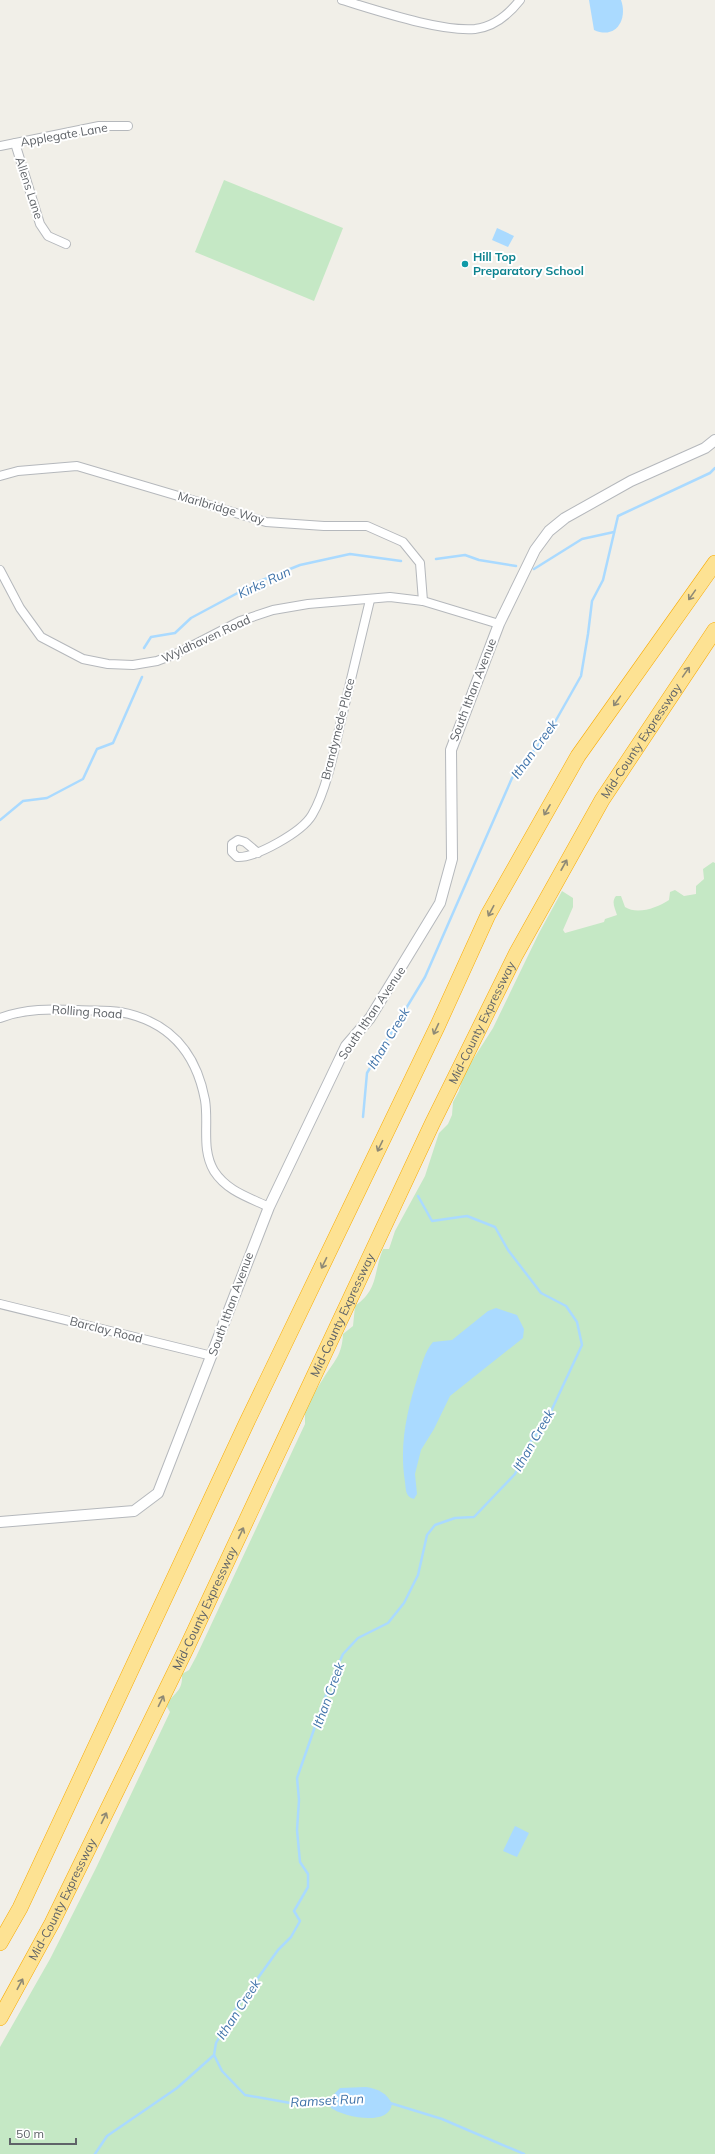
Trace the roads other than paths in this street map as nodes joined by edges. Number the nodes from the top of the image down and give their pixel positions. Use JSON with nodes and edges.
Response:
{"nodes":[{"id":1,"x":342,"y":0,"type":"edge"},
{"id":2,"x":520,"y":0,"type":"edge"},
{"id":3,"x":128,"y":126,"type":"dead end"},
{"id":4,"x":15,"y":143,"type":"junction"},
{"id":5,"x":0,"y":146,"type":"edge"},
{"id":6,"x":66,"y":244,"type":"dead end"},
{"id":7,"x":715,"y":440,"type":"edge"},
{"id":8,"x":0,"y":476,"type":"edge"},
{"id":9,"x":715,"y":563,"type":"edge"},
{"id":10,"x":0,"y":570,"type":"edge"},
{"id":11,"x":370,"y":600,"type":"junction"},
{"id":12,"x":423,"y":601,"type":"junction"},
{"id":13,"x":499,"y":624,"type":"junction"},
{"id":14,"x":715,"y":630,"type":"edge"},
{"id":15,"x":258,"y":853,"type":"dead end"},
{"id":16,"x":0,"y":1018,"type":"edge"},
{"id":17,"x":269,"y":1207,"type":"junction"},
{"id":18,"x":0,"y":1304,"type":"edge"},
{"id":19,"x":212,"y":1356,"type":"junction"},
{"id":20,"x":0,"y":1522,"type":"edge"},
{"id":21,"x":0,"y":1944,"type":"edge"},
{"id":22,"x":0,"y":2018,"type":"edge"}],
"edges":[{"from":1,"to":2,"type":"street"},
{"from":3,"to":4,"type":"street","name":"Applegate Lane"},
{"from":4,"to":5,"type":"street","name":"Applegate Lane"},
{"from":4,"to":6,"type":"street","name":"Allens Lane"},
{"from":7,"to":13,"type":"street","name":"South Ithan Avenue"},
{"from":8,"to":12,"type":"street","name":"Marlbridge Way"},
{"from":9,"to":21,"type":"highway","one_way":true},
{"from":10,"to":11,"type":"street","name":"Wyldhaven Road"},
{"from":11,"to":12,"type":"street","name":"Wyldhaven Road"},
{"from":11,"to":15,"type":"street","name":"Brandymede Place"},
{"from":12,"to":13,"type":"street","name":"Wyldhaven Road"},
{"from":13,"to":17,"type":"street","name":"South Ithan Avenue"},
{"from":22,"to":14,"type":"highway","name":"Mid-County Expressway","one_way":true},
{"from":16,"to":17,"type":"street","name":"Rolling Road"},
{"from":17,"to":19,"type":"street","name":"South Ithan Avenue"},
{"from":18,"to":19,"type":"street","name":"Barclay Road"},
{"from":19,"to":20,"type":"street","name":"South Ithan Avenue"}]}
